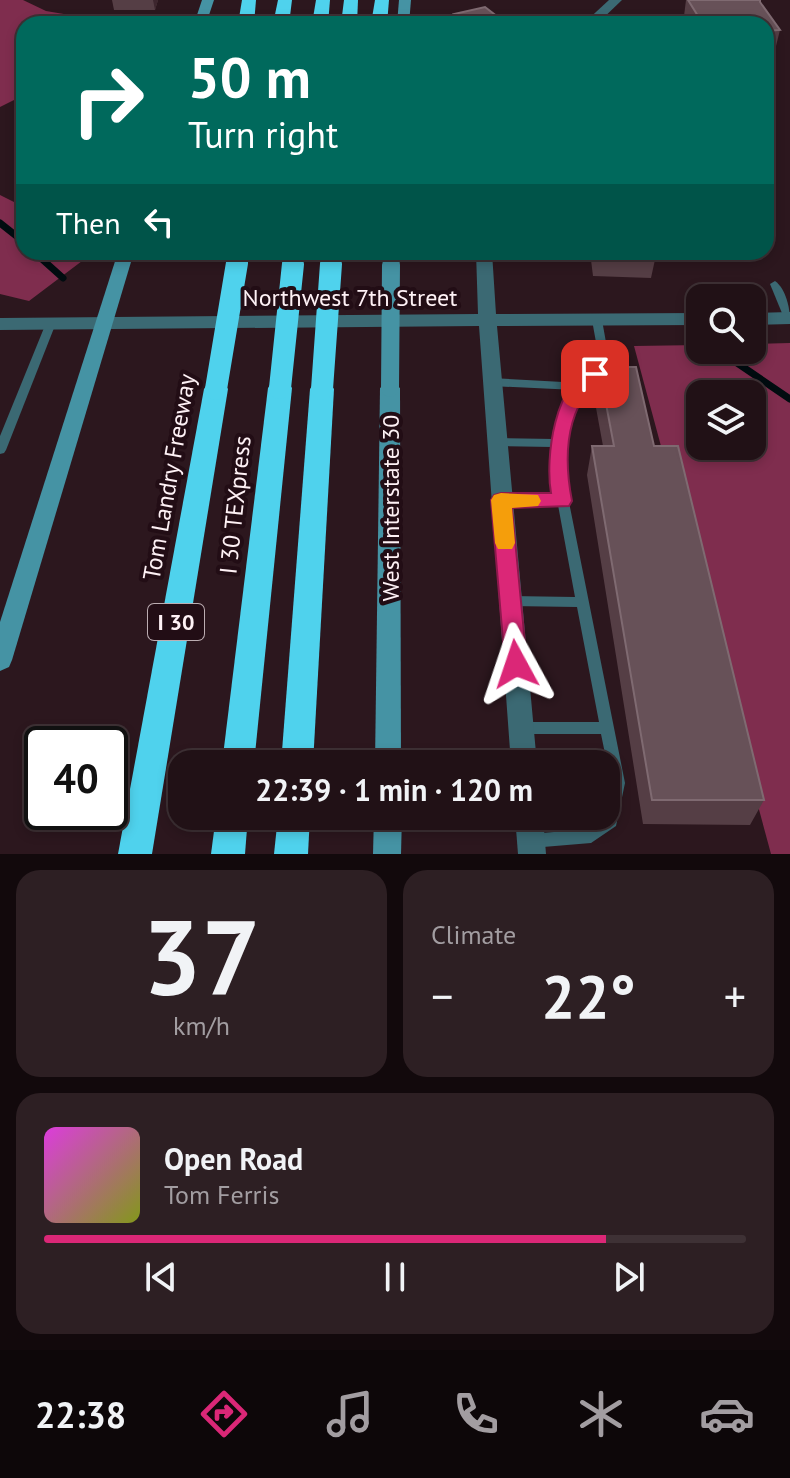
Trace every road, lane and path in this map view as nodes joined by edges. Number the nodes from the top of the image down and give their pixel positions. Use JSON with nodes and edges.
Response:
{"nodes":[{"id":1,"x":616,"y":0,"type":"edge"},
{"id":2,"x":598,"y":16,"type":"edge"},
{"id":3,"x":124,"y":260,"type":"edge"},
{"id":4,"x":238,"y":260,"type":"edge"},
{"id":5,"x":294,"y":260,"type":"edge"},
{"id":6,"x":332,"y":260,"type":"edge"},
{"id":7,"x":391,"y":260,"type":"edge"},
{"id":8,"x":484,"y":260,"type":"edge"},
{"id":9,"x":775,"y":284,"type":"dead end"},
{"id":10,"x":789,"y":318,"type":"edge"},
{"id":11,"x":686,"y":319,"type":"edge"},
{"id":12,"x":766,"y":319,"type":"edge"},
{"id":13,"x":597,"y":320,"type":"junction"},
{"id":14,"x":106,"y":321,"type":"junction"},
{"id":15,"x":487,"y":321,"type":"junction"},
{"id":16,"x":51,"y":323,"type":"junction"},
{"id":17,"x":0,"y":324,"type":"edge"},
{"id":18,"x":491,"y":382,"type":"junction"},
{"id":19,"x":582,"y":387,"type":"junction"},
{"id":20,"x":496,"y":442,"type":"junction"},
{"id":21,"x":558,"y":443,"type":"junction"},
{"id":22,"x":0,"y":450,"type":"edge"},
{"id":23,"x":501,"y":500,"type":"junction"},
{"id":24,"x":563,"y":501,"type":"junction"},
{"id":25,"x":510,"y":601,"type":"junction"},
{"id":26,"x":582,"y":602,"type":"junction"},
{"id":27,"x":0,"y":660,"type":"edge"},
{"id":28,"x":521,"y":728,"type":"junction"},
{"id":29,"x":607,"y":728,"type":"junction"},
{"id":30,"x":240,"y":750,"type":"edge"},
{"id":31,"x":298,"y":750,"type":"edge"},
{"id":32,"x":388,"y":750,"type":"edge"},
{"id":33,"x":523,"y":750,"type":"edge"},
{"id":34,"x":231,"y":830,"type":"edge"},
{"id":35,"x":293,"y":830,"type":"edge"},
{"id":36,"x":388,"y":830,"type":"edge"},
{"id":37,"x":530,"y":837,"type":"edge"},
{"id":38,"x":135,"y":854,"type":"edge"},
{"id":39,"x":228,"y":854,"type":"edge"},
{"id":40,"x":291,"y":854,"type":"edge"},
{"id":41,"x":387,"y":854,"type":"edge"}],
"edges":[{"from":1,"to":2,"type":"street"},
{"from":3,"to":14,"type":"main road"},
{"from":4,"to":38,"type":"highway","name":"Tom Landry Freeway","number":"I 30","bridge":true},
{"from":5,"to":30,"type":"highway","name":"I 30 TEXpress","bridge":true},
{"from":6,"to":31,"type":"highway","bridge":true},
{"from":7,"to":32,"type":"main road","name":"West Interstate 30","bridge":true},
{"from":8,"to":15,"type":"street"},
{"from":9,"to":10,"type":"lane"},
{"from":10,"to":12,"type":"street"},
{"from":11,"to":13,"type":"street","name":"Northwest 7th Street"},
{"from":13,"to":15,"type":"street","name":"Northwest 7th Street"},
{"from":13,"to":19,"type":"lane"},
{"from":14,"to":15,"type":"street","name":"Northwest 7th Street"},
{"from":14,"to":16,"type":"street","name":"Northwest 7th Street"},
{"from":14,"to":27,"type":"main road"},
{"from":15,"to":18,"type":"street"},
{"from":16,"to":17,"type":"street","name":"Northwest 7th Street"},
{"from":16,"to":22,"type":"lane"},
{"from":18,"to":19,"type":"lane"},
{"from":18,"to":20,"type":"street"},
{"from":19,"to":21,"type":"lane"},
{"from":20,"to":21,"type":"lane"},
{"from":20,"to":23,"type":"street"},
{"from":21,"to":24,"type":"lane"},
{"from":23,"to":24,"type":"lane"},
{"from":23,"to":25,"type":"street"},
{"from":24,"to":26,"type":"lane"},
{"from":25,"to":26,"type":"lane"},
{"from":25,"to":28,"type":"street"},
{"from":26,"to":29,"type":"lane"},
{"from":28,"to":29,"type":"lane"},
{"from":28,"to":33,"type":"street"},
{"from":29,"to":37,"type":"lane"},
{"from":34,"to":39,"type":"highway"},
{"from":35,"to":40,"type":"highway"},
{"from":36,"to":41,"type":"main road"}]}
